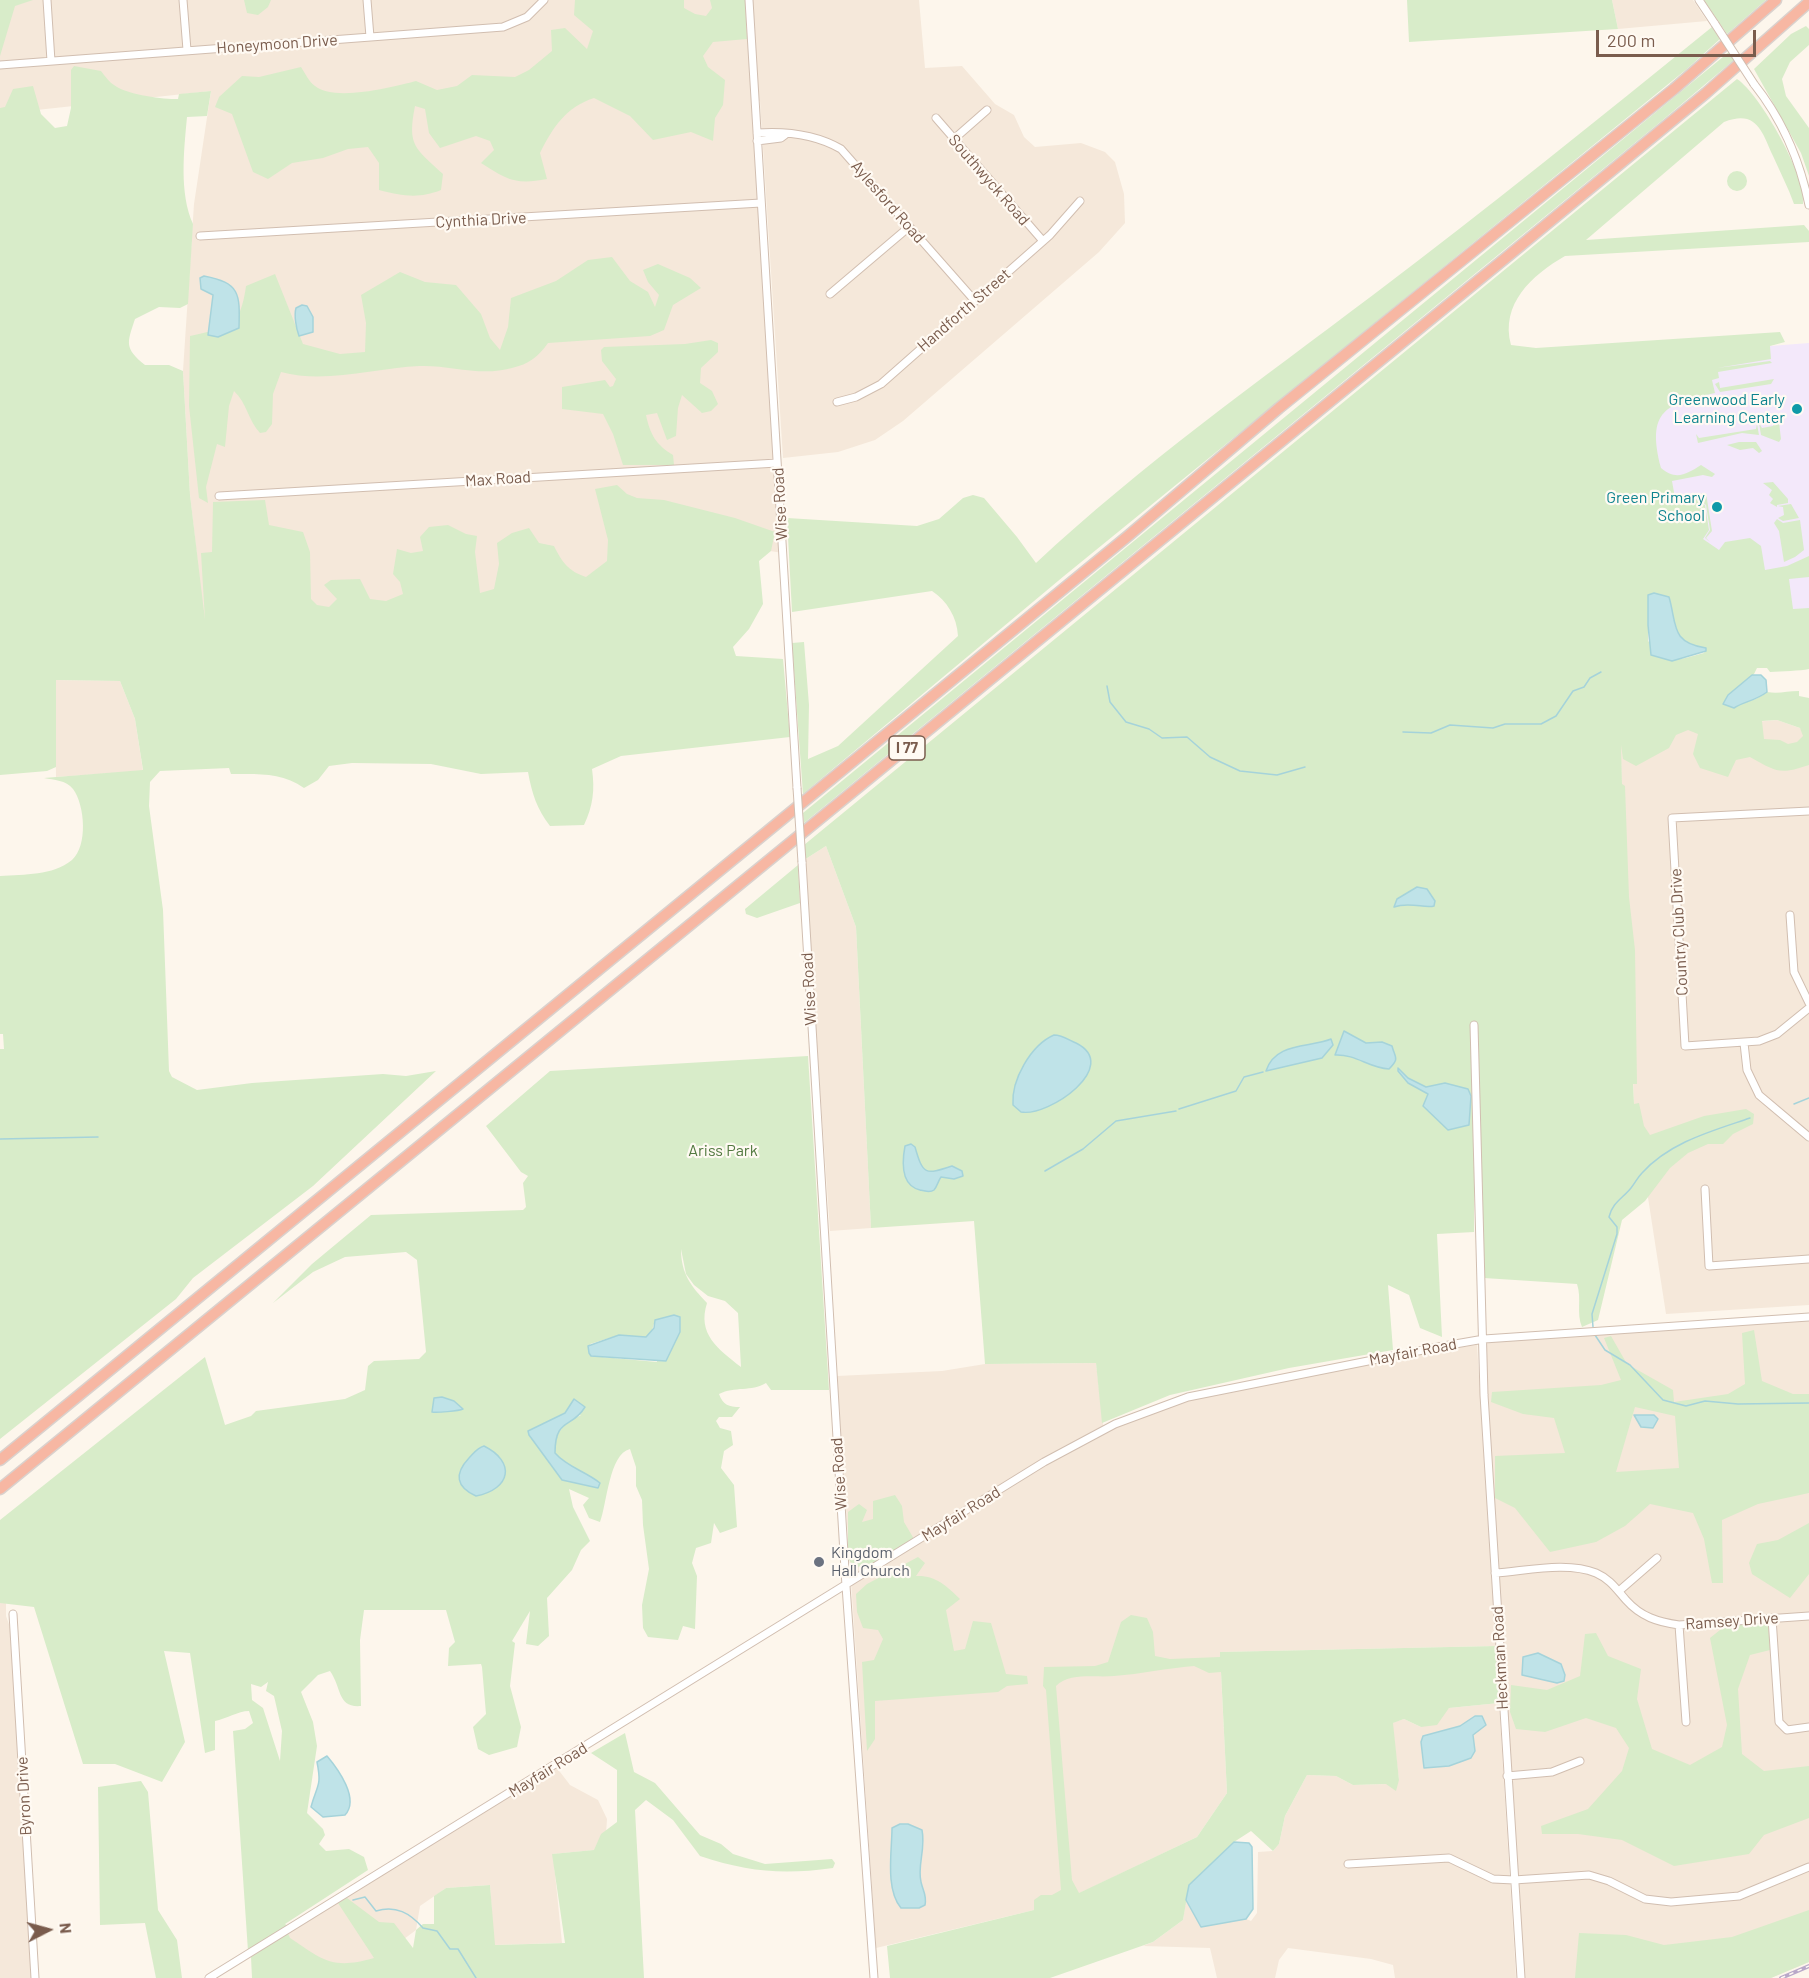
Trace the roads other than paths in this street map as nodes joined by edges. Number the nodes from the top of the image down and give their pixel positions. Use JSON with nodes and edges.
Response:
{"nodes":[{"id":1,"x":47,"y":0,"type":"edge"},
{"id":2,"x":183,"y":0,"type":"edge"},
{"id":3,"x":367,"y":0,"type":"edge"},
{"id":4,"x":544,"y":0,"type":"edge"},
{"id":5,"x":749,"y":0,"type":"edge"},
{"id":6,"x":1699,"y":0,"type":"edge"},
{"id":7,"x":1776,"y":0,"type":"edge"},
{"id":8,"x":1809,"y":2,"type":"edge"},
{"id":9,"x":370,"y":36,"type":"junction"},
{"id":10,"x":187,"y":50,"type":"junction"},
{"id":11,"x":51,"y":61,"type":"junction"},
{"id":12,"x":0,"y":64,"type":"edge"},
{"id":13,"x":987,"y":110,"type":"dead end"},
{"id":14,"x":936,"y":118,"type":"dead end"},
{"id":15,"x":757,"y":137,"type":"junction"},
{"id":16,"x":954,"y":139,"type":"junction"},
{"id":17,"x":1080,"y":201,"type":"dead end"},
{"id":18,"x":761,"y":203,"type":"junction"},
{"id":19,"x":1809,"y":205,"type":"edge"},
{"id":20,"x":909,"y":227,"type":"junction"},
{"id":21,"x":200,"y":236,"type":"dead end"},
{"id":22,"x":1043,"y":241,"type":"junction"},
{"id":23,"x":830,"y":294,"type":"dead end"},
{"id":24,"x":975,"y":301,"type":"junction"},
{"id":25,"x":837,"y":402,"type":"dead end"},
{"id":26,"x":777,"y":463,"type":"junction"},
{"id":27,"x":219,"y":496,"type":"dead end"},
{"id":28,"x":1809,"y":811,"type":"edge"},
{"id":29,"x":1790,"y":915,"type":"dead end"},
{"id":30,"x":1809,"y":1003,"type":"edge"},
{"id":31,"x":1809,"y":1008,"type":"edge"},
{"id":32,"x":1474,"y":1025,"type":"dead end"},
{"id":33,"x":1744,"y":1043,"type":"junction"},
{"id":34,"x":1809,"y":1137,"type":"edge"},
{"id":35,"x":1705,"y":1189,"type":"dead end"},
{"id":36,"x":1809,"y":1259,"type":"edge"},
{"id":37,"x":1809,"y":1317,"type":"edge"},
{"id":38,"x":1484,"y":1339,"type":"junction"},
{"id":39,"x":0,"y":1460,"type":"edge"},
{"id":40,"x":0,"y":1490,"type":"edge"},
{"id":41,"x":1657,"y":1558,"type":"dead end"},
{"id":42,"x":1495,"y":1573,"type":"junction"},
{"id":43,"x":846,"y":1586,"type":"junction"},
{"id":44,"x":1619,"y":1591,"type":"junction"},
{"id":45,"x":13,"y":1614,"type":"dead end"},
{"id":46,"x":1809,"y":1616,"type":"edge"},
{"id":47,"x":1772,"y":1618,"type":"junction"},
{"id":48,"x":1679,"y":1625,"type":"junction"},
{"id":49,"x":1686,"y":1722,"type":"dead end"},
{"id":50,"x":1809,"y":1728,"type":"edge"},
{"id":51,"x":1580,"y":1761,"type":"dead end"},
{"id":52,"x":1507,"y":1776,"type":"junction"},
{"id":53,"x":1348,"y":1864,"type":"dead end"},
{"id":54,"x":1809,"y":1867,"type":"edge"},
{"id":55,"x":1514,"y":1880,"type":"junction"},
{"id":56,"x":35,"y":1978,"type":"edge"},
{"id":57,"x":209,"y":1978,"type":"edge"},
{"id":58,"x":874,"y":1978,"type":"edge"},
{"id":59,"x":1521,"y":1978,"type":"edge"}],
"edges":[{"from":1,"to":11,"type":"street"},
{"from":2,"to":10,"type":"street"},
{"from":3,"to":9,"type":"street"},
{"from":4,"to":9,"type":"street","name":"Honeymoon Drive"},
{"from":5,"to":15,"type":"street","name":"Wise Road"},
{"from":6,"to":19,"type":"street","bridge":true},
{"from":7,"to":39,"type":"highway","number":"I 77"},
{"from":8,"to":40,"type":"highway","number":"I 77"},
{"from":9,"to":10,"type":"street","name":"Honeymoon Drive"},
{"from":10,"to":11,"type":"street","name":"Honeymoon Drive"},
{"from":11,"to":12,"type":"street","name":"Honeymoon Drive"},
{"from":13,"to":16,"type":"street"},
{"from":14,"to":16,"type":"street","name":"Southwyck Road"},
{"from":15,"to":18,"type":"street","name":"Wise Road"},
{"from":15,"to":20,"type":"street","name":"Aylesford Road"},
{"from":16,"to":22,"type":"street","name":"Southwyck Road"},
{"from":17,"to":22,"type":"street","name":"Handforth Street"},
{"from":18,"to":21,"type":"street","name":"Cynthia Drive"},
{"from":18,"to":26,"type":"street","name":"Wise Road"},
{"from":20,"to":23,"type":"street"},
{"from":20,"to":24,"type":"street","name":"Aylesford Road"},
{"from":22,"to":24,"type":"street","name":"Handforth Street"},
{"from":24,"to":25,"type":"street","name":"Handforth Street"},
{"from":26,"to":27,"type":"street","name":"Max Road"},
{"from":26,"to":43,"type":"street","name":"Wise Road","bridge":true},
{"from":28,"to":33,"type":"street","name":"Country Club Drive"},
{"from":29,"to":30,"type":"street"},
{"from":31,"to":33,"type":"street"},
{"from":32,"to":38,"type":"street","name":"Heckman Road"},
{"from":33,"to":34,"type":"street"},
{"from":35,"to":36,"type":"street"},
{"from":37,"to":38,"type":"street","name":"Mayfair Road"},
{"from":38,"to":42,"type":"street","name":"Heckman Road"},
{"from":38,"to":43,"type":"street","name":"Mayfair Road"},
{"from":41,"to":44,"type":"street"},
{"from":42,"to":44,"type":"street","name":"Ramsey Drive"},
{"from":42,"to":52,"type":"street","name":"Heckman Road"},
{"from":43,"to":57,"type":"street","name":"Mayfair Road"},
{"from":43,"to":58,"type":"street","name":"Wise Road"},
{"from":44,"to":48,"type":"street","name":"Ramsey Drive"},
{"from":45,"to":56,"type":"street","name":"Byron Drive"},
{"from":46,"to":47,"type":"street","name":"Ramsey Drive"},
{"from":47,"to":48,"type":"street","name":"Ramsey Drive"},
{"from":47,"to":50,"type":"street"},
{"from":48,"to":49,"type":"street"},
{"from":51,"to":52,"type":"street"},
{"from":52,"to":55,"type":"street","name":"Heckman Road"},
{"from":53,"to":55,"type":"street"},
{"from":54,"to":55,"type":"street"},
{"from":55,"to":59,"type":"street","name":"Heckman Road"}]}
